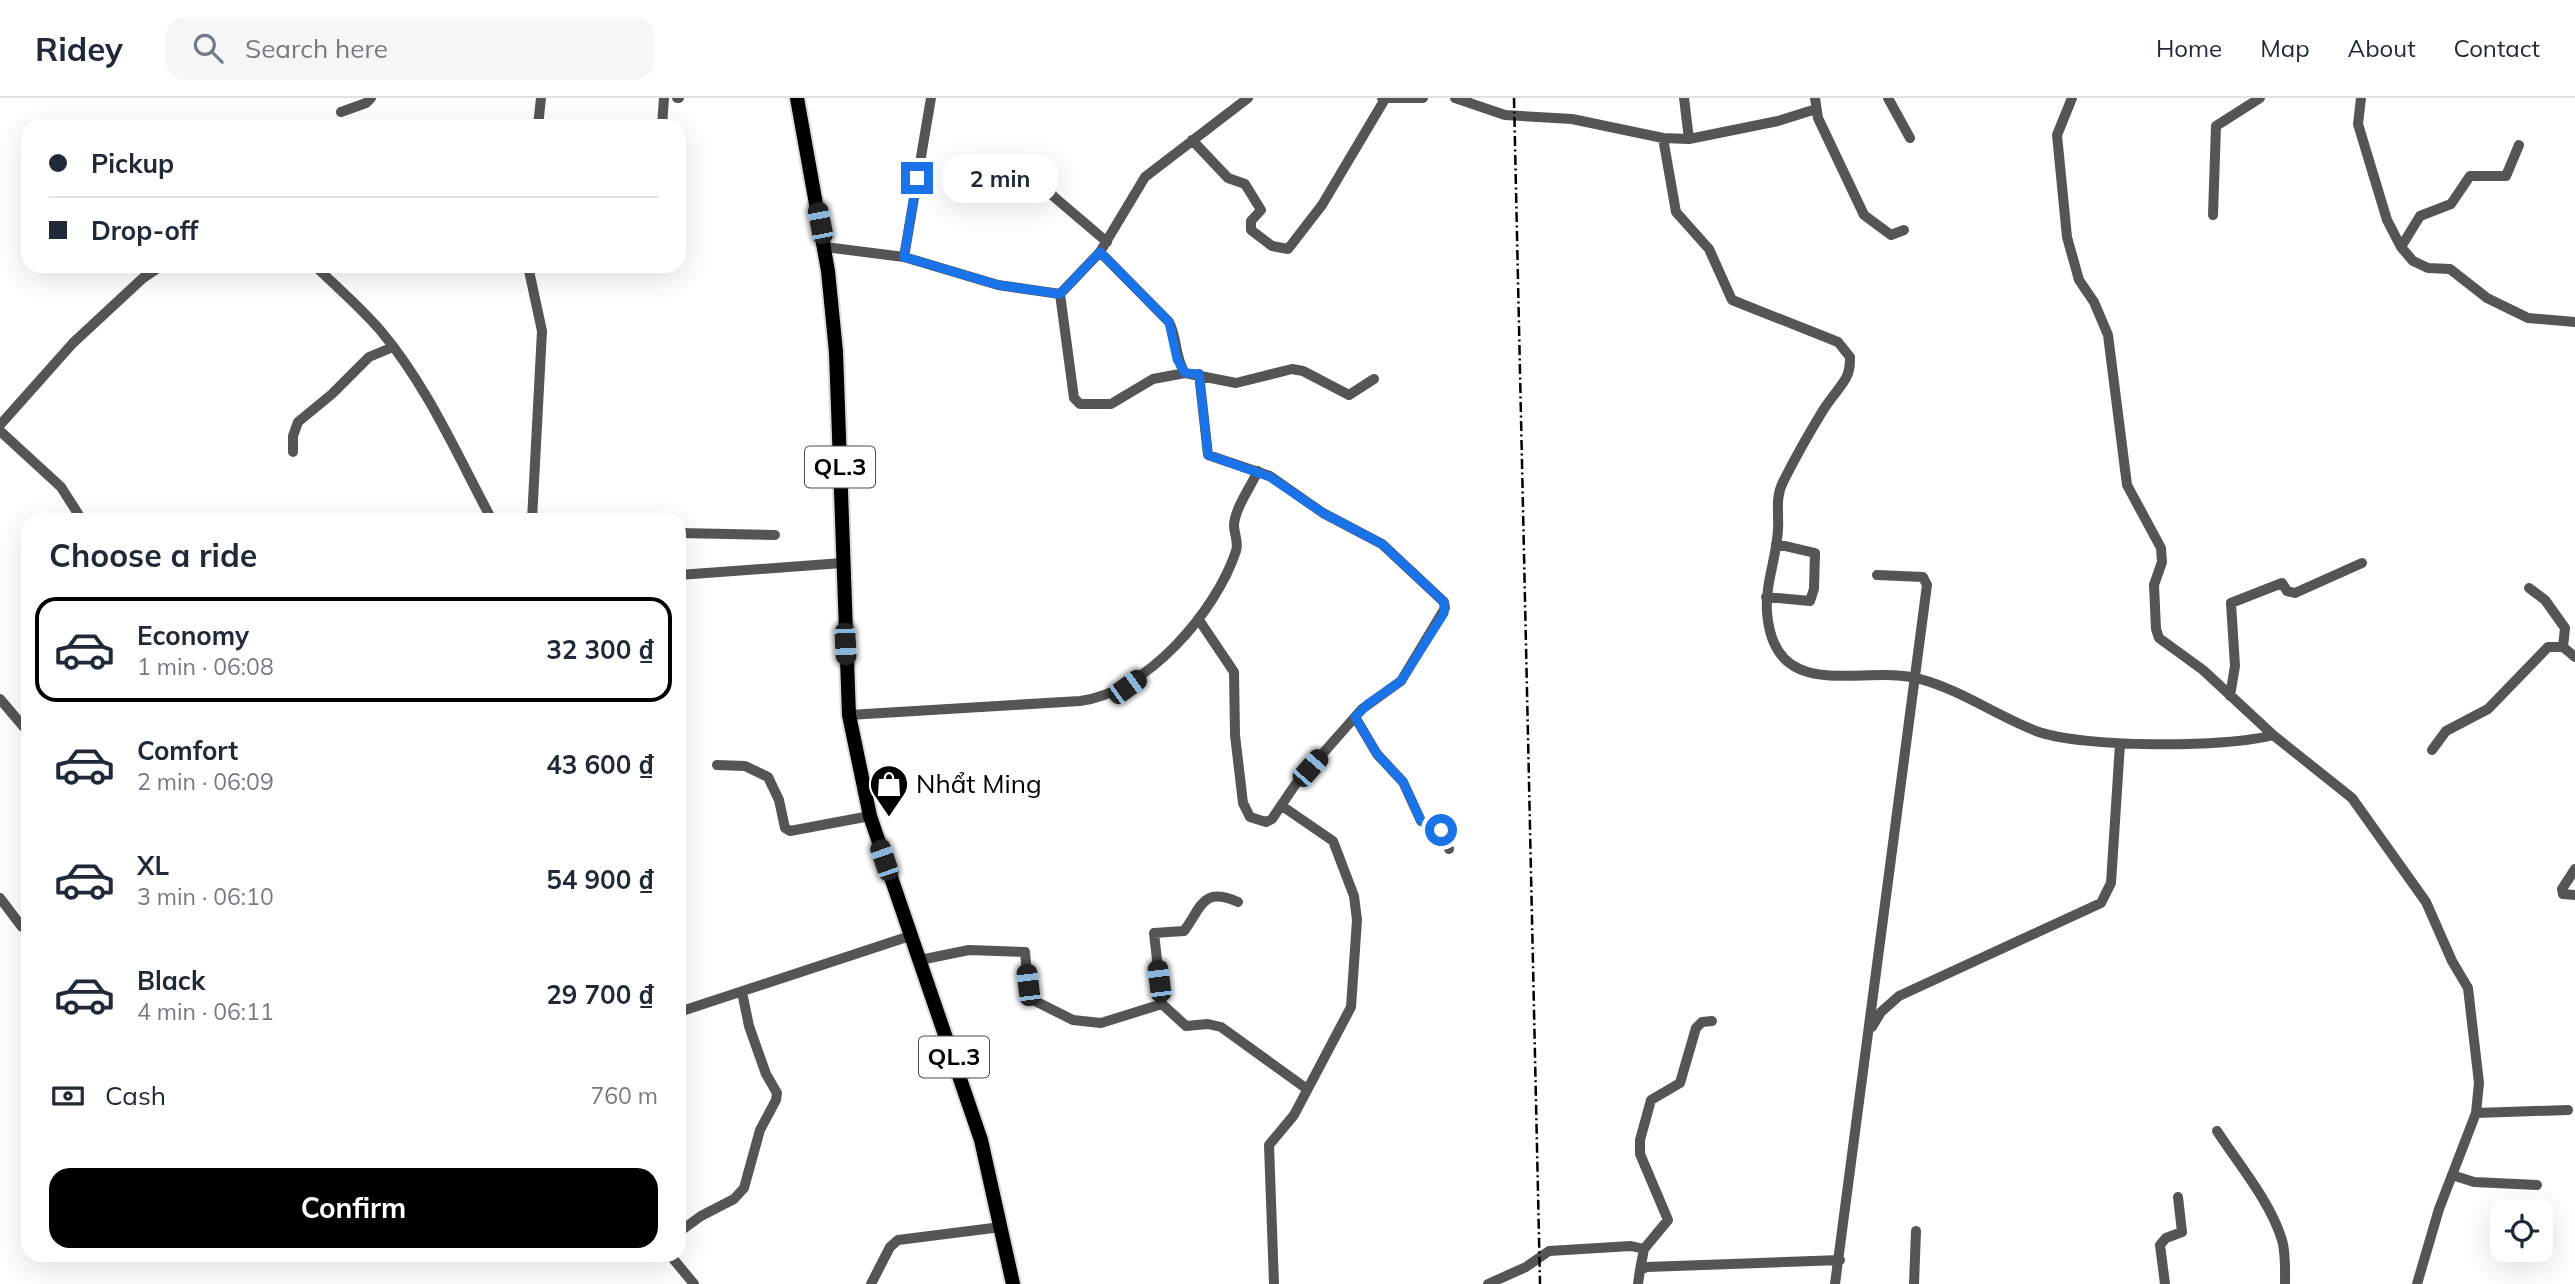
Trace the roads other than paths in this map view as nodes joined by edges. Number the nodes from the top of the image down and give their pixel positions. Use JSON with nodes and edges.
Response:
{"nodes":[{"id":1,"x":371,"y":98,"type":"edge"},
{"id":2,"x":541,"y":98,"type":"edge"},
{"id":3,"x":664,"y":98,"type":"edge"},
{"id":4,"x":797,"y":98,"type":"edge"},
{"id":5,"x":931,"y":98,"type":"edge"},
{"id":6,"x":1248,"y":98,"type":"edge"},
{"id":7,"x":1423,"y":98,"type":"edge"},
{"id":8,"x":1455,"y":98,"type":"edge"},
{"id":9,"x":1684,"y":98,"type":"edge"},
{"id":10,"x":1888,"y":98,"type":"edge"},
{"id":11,"x":2072,"y":98,"type":"edge"},
{"id":12,"x":2259,"y":98,"type":"edge"},
{"id":13,"x":2361,"y":98,"type":"edge"},
{"id":14,"x":1384,"y":99,"type":"edge"},
{"id":15,"x":1816,"y":103,"type":"edge"},
{"id":16,"x":341,"y":112,"type":"dead end"},
{"id":17,"x":539,"y":119,"type":"edge"},
{"id":18,"x":662,"y":119,"type":"edge"},
{"id":19,"x":1663,"y":138,"type":"junction"},
{"id":20,"x":1910,"y":138,"type":"dead end"},
{"id":21,"x":1689,"y":139,"type":"junction"},
{"id":22,"x":1192,"y":140,"type":"junction"},
{"id":23,"x":2519,"y":145,"type":"dead end"},
{"id":24,"x":1042,"y":177,"type":"dead end"},
{"id":25,"x":2213,"y":215,"type":"dead end"},
{"id":26,"x":1904,"y":230,"type":"dead end"},
{"id":27,"x":1107,"y":242,"type":"junction"},
{"id":28,"x":824,"y":247,"type":"junction"},
{"id":29,"x":2401,"y":247,"type":"junction"},
{"id":30,"x":1100,"y":252,"type":"junction"},
{"id":31,"x":904,"y":257,"type":"junction"},
{"id":32,"x":150,"y":273,"type":"edge"},
{"id":33,"x":322,"y":273,"type":"edge"},
{"id":34,"x":530,"y":273,"type":"edge"},
{"id":35,"x":1060,"y":294,"type":"junction"},
{"id":36,"x":2575,"y":321,"type":"edge"},
{"id":37,"x":393,"y":347,"type":"junction"},
{"id":38,"x":1185,"y":373,"type":"junction"},
{"id":39,"x":1199,"y":374,"type":"junction"},
{"id":40,"x":1374,"y":379,"type":"dead end"},
{"id":41,"x":0,"y":425,"type":"edge"},
{"id":42,"x":0,"y":431,"type":"edge"},
{"id":43,"x":293,"y":452,"type":"dead end"},
{"id":44,"x":1258,"y":471,"type":"junction"},
{"id":45,"x":78,"y":513,"type":"edge"},
{"id":46,"x":488,"y":513,"type":"edge"},
{"id":47,"x":532,"y":513,"type":"edge"},
{"id":48,"x":686,"y":533,"type":"edge"},
{"id":49,"x":775,"y":535,"type":"dead end"},
{"id":50,"x":1776,"y":544,"type":"junction"},
{"id":51,"x":842,"y":563,"type":"junction"},
{"id":52,"x":2362,"y":563,"type":"dead end"},
{"id":53,"x":686,"y":574,"type":"edge"},
{"id":54,"x":1878,"y":575,"type":"dead end"},
{"id":55,"x":2529,"y":588,"type":"dead end"},
{"id":56,"x":1766,"y":597,"type":"junction"},
{"id":57,"x":1199,"y":620,"type":"junction"},
{"id":58,"x":2563,"y":647,"type":"junction"},
{"id":59,"x":2575,"y":657,"type":"edge"},
{"id":60,"x":1915,"y":677,"type":"junction"},
{"id":61,"x":2230,"y":696,"type":"junction"},
{"id":62,"x":0,"y":699,"type":"edge"},
{"id":63,"x":849,"y":715,"type":"junction"},
{"id":64,"x":1355,"y":717,"type":"junction"},
{"id":65,"x":21,"y":724,"type":"edge"},
{"id":66,"x":2273,"y":735,"type":"junction"},
{"id":67,"x":2120,"y":744,"type":"junction"},
{"id":68,"x":2432,"y":750,"type":"dead end"},
{"id":69,"x":717,"y":765,"type":"dead end"},
{"id":70,"x":1282,"y":806,"type":"junction"},
{"id":71,"x":870,"y":816,"type":"junction"},
{"id":72,"x":1449,"y":849,"type":"dead end"},
{"id":73,"x":2575,"y":869,"type":"edge"},
{"id":74,"x":2575,"y":895,"type":"edge"},
{"id":75,"x":0,"y":898,"type":"edge"},
{"id":76,"x":1238,"y":902,"type":"dead end"},
{"id":77,"x":21,"y":926,"type":"edge"},
{"id":78,"x":910,"y":936,"type":"junction"},
{"id":79,"x":920,"y":960,"type":"junction"},
{"id":80,"x":742,"y":992,"type":"junction"},
{"id":81,"x":1162,"y":1004,"type":"junction"},
{"id":82,"x":686,"y":1010,"type":"edge"},
{"id":83,"x":1712,"y":1021,"type":"dead end"},
{"id":84,"x":1870,"y":1031,"type":"junction"},
{"id":85,"x":1307,"y":1089,"type":"junction"},
{"id":86,"x":2568,"y":1110,"type":"dead end"},
{"id":87,"x":2476,"y":1112,"type":"junction"},
{"id":88,"x":2217,"y":1131,"type":"dead end"},
{"id":89,"x":2452,"y":1175,"type":"junction"},
{"id":90,"x":2537,"y":1185,"type":"dead end"},
{"id":91,"x":2178,"y":1197,"type":"dead end"},
{"id":92,"x":686,"y":1227,"type":"edge"},
{"id":93,"x":1001,"y":1227,"type":"junction"},
{"id":94,"x":1916,"y":1230,"type":"dead end"},
{"id":95,"x":1644,"y":1249,"type":"junction"},
{"id":96,"x":1840,"y":1260,"type":"junction"},
{"id":97,"x":676,"y":1262,"type":"edge"},
{"id":98,"x":1640,"y":1270,"type":"junction"},
{"id":99,"x":694,"y":1284,"type":"edge"},
{"id":100,"x":871,"y":1284,"type":"edge"},
{"id":101,"x":1013,"y":1284,"type":"edge"},
{"id":102,"x":1274,"y":1284,"type":"edge"},
{"id":103,"x":1489,"y":1284,"type":"edge"},
{"id":104,"x":1638,"y":1284,"type":"edge"},
{"id":105,"x":1835,"y":1284,"type":"edge"},
{"id":106,"x":1914,"y":1284,"type":"edge"},
{"id":107,"x":2165,"y":1284,"type":"edge"},
{"id":108,"x":2285,"y":1284,"type":"edge"},
{"id":109,"x":2417,"y":1284,"type":"edge"}],
"edges":[{"from":1,"to":16,"type":"street"},
{"from":2,"to":17,"type":"street"},
{"from":3,"to":18,"type":"street"},
{"from":4,"to":28,"type":"highway","number":"QL.3"},
{"from":5,"to":31,"type":"street"},
{"from":6,"to":22,"type":"street"},
{"from":7,"to":14,"type":"street"},
{"from":8,"to":19,"type":"street"},
{"from":9,"to":21,"type":"street"},
{"from":10,"to":20,"type":"street"},
{"from":11,"to":61,"type":"street"},
{"from":12,"to":25,"type":"street"},
{"from":13,"to":29,"type":"street"},
{"from":14,"to":22,"type":"street"},
{"from":15,"to":21,"type":"street"},
{"from":15,"to":26,"type":"street"},
{"from":19,"to":21,"type":"street"},
{"from":19,"to":50,"type":"street"},
{"from":22,"to":27,"type":"street"},
{"from":23,"to":29,"type":"street"},
{"from":24,"to":27,"type":"street"},
{"from":27,"to":30,"type":"street"},
{"from":28,"to":31,"type":"street"},
{"from":28,"to":51,"type":"highway","number":"QL.3"},
{"from":29,"to":36,"type":"street"},
{"from":30,"to":35,"type":"street"},
{"from":30,"to":38,"type":"street"},
{"from":31,"to":35,"type":"street"},
{"from":32,"to":41,"type":"street"},
{"from":33,"to":37,"type":"street"},
{"from":34,"to":47,"type":"street"},
{"from":35,"to":38,"type":"street"},
{"from":37,"to":43,"type":"street"},
{"from":37,"to":46,"type":"street"},
{"from":38,"to":39,"type":"street"},
{"from":39,"to":40,"type":"street"},
{"from":39,"to":44,"type":"street"},
{"from":42,"to":45,"type":"street"},
{"from":44,"to":57,"type":"street"},
{"from":44,"to":64,"type":"street"},
{"from":48,"to":49,"type":"street"},
{"from":50,"to":56,"type":"street"},
{"from":50,"to":56,"type":"street"},
{"from":51,"to":53,"type":"street"},
{"from":51,"to":63,"type":"highway","number":"QL.3"},
{"from":52,"to":61,"type":"street"},
{"from":54,"to":60,"type":"street"},
{"from":55,"to":58,"type":"street"},
{"from":56,"to":60,"type":"street"},
{"from":57,"to":63,"type":"street"},
{"from":57,"to":70,"type":"street"},
{"from":58,"to":59,"type":"street"},
{"from":58,"to":68,"type":"street"},
{"from":60,"to":67,"type":"street"},
{"from":60,"to":84,"type":"street"},
{"from":61,"to":66,"type":"street"},
{"from":62,"to":65,"type":"street"},
{"from":63,"to":71,"type":"highway","number":"QL.3"},
{"from":64,"to":70,"type":"street"},
{"from":64,"to":72,"type":"street"},
{"from":66,"to":67,"type":"street"},
{"from":66,"to":87,"type":"street"},
{"from":67,"to":84,"type":"street"},
{"from":69,"to":71,"type":"street"},
{"from":70,"to":85,"type":"street"},
{"from":71,"to":78,"type":"highway","number":"QL.3"},
{"from":73,"to":74,"type":"street"},
{"from":75,"to":77,"type":"street"},
{"from":76,"to":81,"type":"street"},
{"from":78,"to":79,"type":"highway","number":"QL.3"},
{"from":78,"to":80,"type":"street"},
{"from":79,"to":81,"type":"street"},
{"from":79,"to":93,"type":"highway","number":"QL.3"},
{"from":80,"to":82,"type":"street"},
{"from":80,"to":92,"type":"street"},
{"from":81,"to":85,"type":"street"},
{"from":83,"to":95,"type":"street"},
{"from":84,"to":96,"type":"street"},
{"from":85,"to":102,"type":"street"},
{"from":86,"to":87,"type":"street"},
{"from":87,"to":89,"type":"street"},
{"from":88,"to":108,"type":"street"},
{"from":89,"to":90,"type":"street"},
{"from":89,"to":109,"type":"street"},
{"from":91,"to":107,"type":"street"},
{"from":93,"to":100,"type":"street"},
{"from":93,"to":101,"type":"highway","number":"QL.3"},
{"from":94,"to":106,"type":"street"},
{"from":95,"to":98,"type":"street"},
{"from":95,"to":103,"type":"street"},
{"from":96,"to":98,"type":"street"},
{"from":96,"to":105,"type":"street"},
{"from":97,"to":99,"type":"street"},
{"from":98,"to":104,"type":"street"}]}
